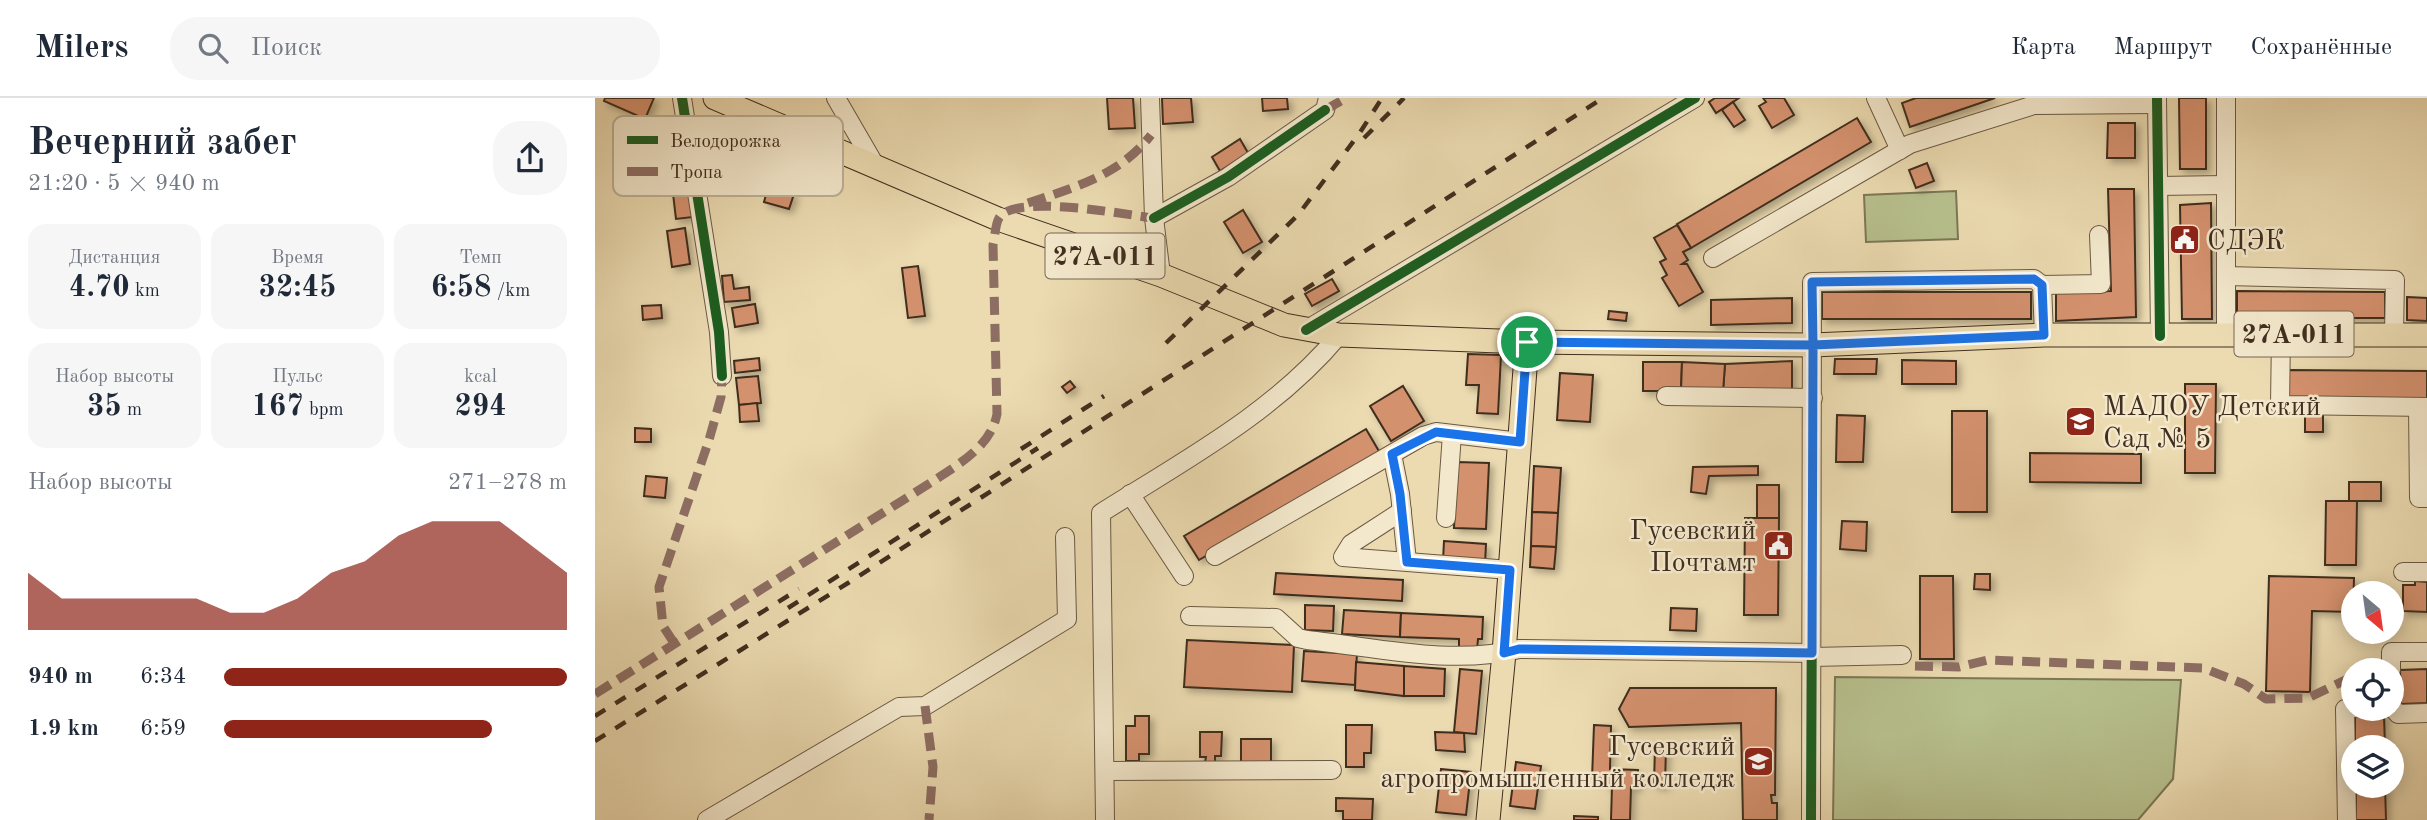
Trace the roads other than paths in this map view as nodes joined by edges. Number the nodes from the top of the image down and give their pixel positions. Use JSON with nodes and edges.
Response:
{"nodes":[{"id":1,"x":682,"y":98,"type":"edge"},
{"id":2,"x":715,"y":98,"type":"edge"},
{"id":3,"x":836,"y":98,"type":"edge"},
{"id":4,"x":1150,"y":98,"type":"edge"},
{"id":5,"x":1695,"y":98,"type":"edge"},
{"id":6,"x":1876,"y":98,"type":"edge"},
{"id":7,"x":2226,"y":98,"type":"edge"},
{"id":8,"x":2157,"y":101,"type":"edge"},
{"id":9,"x":1327,"y":104,"type":"edge"},
{"id":10,"x":685,"y":116,"type":"edge"},
{"id":11,"x":757,"y":116,"type":"edge"},
{"id":12,"x":1900,"y":150,"type":"junction"},
{"id":13,"x":843,"y":153,"type":"edge"},
{"id":14,"x":876,"y":167,"type":"junction"},
{"id":15,"x":2158,"y":186,"type":"junction"},
{"id":16,"x":2226,"y":186,"type":"junction"},
{"id":17,"x":697,"y":196,"type":"edge"},
{"id":18,"x":1154,"y":218,"type":"junction"},
{"id":19,"x":2099,"y":235,"type":"dead end"},
{"id":20,"x":1713,"y":258,"type":"dead end"},
{"id":21,"x":1161,"y":275,"type":"junction"},
{"id":22,"x":2226,"y":276,"type":"junction"},
{"id":23,"x":2042,"y":285,"type":"junction"},
{"id":24,"x":1306,"y":330,"type":"junction"},
{"id":25,"x":2226,"y":334,"type":"junction"},
{"id":26,"x":2281,"y":334,"type":"junction"},
{"id":27,"x":2394,"y":334,"type":"junction"},
{"id":28,"x":1339,"y":335,"type":"junction"},
{"id":29,"x":2044,"y":335,"type":"junction"},
{"id":30,"x":2427,"y":335,"type":"edge"},
{"id":31,"x":2160,"y":336,"type":"junction"},
{"id":32,"x":1527,"y":342,"type":"junction"},
{"id":33,"x":1813,"y":345,"type":"junction"},
{"id":34,"x":722,"y":376,"type":"dead end"},
{"id":35,"x":1666,"y":396,"type":"dead end"},
{"id":36,"x":1814,"y":398,"type":"junction"},
{"id":37,"x":2423,"y":407,"type":"edge"},
{"id":38,"x":1452,"y":434,"type":"junction"},
{"id":39,"x":1520,"y":442,"type":"junction"},
{"id":40,"x":1392,"y":454,"type":"junction"},
{"id":41,"x":1130,"y":494,"type":"junction"},
{"id":42,"x":2427,"y":498,"type":"edge"},
{"id":43,"x":1402,"y":511,"type":"junction"},
{"id":44,"x":1447,"y":518,"type":"dead end"},
{"id":45,"x":1065,"y":537,"type":"dead end"},
{"id":46,"x":1215,"y":556,"type":"dead end"},
{"id":47,"x":1407,"y":562,"type":"junction"},
{"id":48,"x":1510,"y":570,"type":"junction"},
{"id":49,"x":2403,"y":572,"type":"dead end"},
{"id":50,"x":2427,"y":572,"type":"edge"},
{"id":51,"x":1184,"y":576,"type":"dead end"},
{"id":52,"x":1190,"y":616,"type":"dead end"},
{"id":53,"x":2427,"y":652,"type":"edge"},
{"id":54,"x":1504,"y":653,"type":"junction"},
{"id":55,"x":1812,"y":655,"type":"junction"},
{"id":56,"x":1902,"y":655,"type":"dead end"},
{"id":57,"x":2391,"y":658,"type":"edge"},
{"id":58,"x":2427,"y":713,"type":"edge"},
{"id":59,"x":2404,"y":714,"type":"edge"},
{"id":60,"x":2345,"y":721,"type":"edge"},
{"id":61,"x":1332,"y":770,"type":"dead end"},
{"id":62,"x":1105,"y":771,"type":"junction"},
{"id":63,"x":707,"y":820,"type":"edge"},
{"id":64,"x":1105,"y":820,"type":"edge"},
{"id":65,"x":1488,"y":820,"type":"edge"},
{"id":66,"x":1811,"y":820,"type":"edge"},
{"id":67,"x":2347,"y":820,"type":"edge"}],
"edges":[{"from":1,"to":10,"type":"street"},
{"from":2,"to":11,"type":"main road","number":"27А-011"},
{"from":3,"to":14,"type":"street"},
{"from":4,"to":18,"type":"street"},
{"from":5,"to":24,"type":"street"},
{"from":6,"to":12,"type":"street"},
{"from":7,"to":16,"type":"street"},
{"from":8,"to":12,"type":"street"},
{"from":8,"to":15,"type":"street"},
{"from":9,"to":18,"type":"street"},
{"from":12,"to":20,"type":"street"},
{"from":13,"to":14,"type":"main road","number":"27А-011"},
{"from":14,"to":21,"type":"main road","number":"27А-011"},
{"from":15,"to":16,"type":"street"},
{"from":15,"to":31,"type":"street"},
{"from":16,"to":22,"type":"street"},
{"from":17,"to":34,"type":"street"},
{"from":18,"to":21,"type":"street"},
{"from":19,"to":23,"type":"street"},
{"from":21,"to":24,"type":"main road","number":"27А-011"},
{"from":22,"to":25,"type":"street"},
{"from":22,"to":27,"type":"street"},
{"from":23,"to":29,"type":"street"},
{"from":23,"to":33,"type":"street"},
{"from":24,"to":28,"type":"main road","number":"27А-011"},
{"from":25,"to":26,"type":"main road","number":"27А-011"},
{"from":25,"to":31,"type":"main road","number":"27А-011"},
{"from":26,"to":27,"type":"main road","number":"27А-011"},
{"from":26,"to":37,"type":"street"},
{"from":27,"to":30,"type":"main road","number":"27А-011"},
{"from":28,"to":32,"type":"main road","number":"27А-011"},
{"from":28,"to":41,"type":"street"},
{"from":29,"to":31,"type":"main road","number":"27А-011"},
{"from":29,"to":33,"type":"main road","number":"27А-011"},
{"from":32,"to":33,"type":"main road","number":"27А-011"},
{"from":32,"to":39,"type":"main road"},
{"from":33,"to":36,"type":"street"},
{"from":35,"to":36,"type":"street"},
{"from":36,"to":55,"type":"street"},
{"from":37,"to":42,"type":"street"},
{"from":38,"to":39,"type":"street"},
{"from":38,"to":40,"type":"street"},
{"from":38,"to":44,"type":"street"},
{"from":39,"to":48,"type":"main road"},
{"from":40,"to":43,"type":"street"},
{"from":40,"to":46,"type":"street"},
{"from":41,"to":51,"type":"street"},
{"from":41,"to":62,"type":"street"},
{"from":43,"to":47,"type":"street"},
{"from":43,"to":47,"type":"street"},
{"from":45,"to":63,"type":"street"},
{"from":47,"to":48,"type":"street"},
{"from":48,"to":54,"type":"main road"},
{"from":49,"to":50,"type":"street"},
{"from":52,"to":54,"type":"street"},
{"from":53,"to":57,"type":"street"},
{"from":54,"to":55,"type":"street"},
{"from":54,"to":65,"type":"main road"},
{"from":55,"to":56,"type":"street"},
{"from":55,"to":66,"type":"street"},
{"from":58,"to":59,"type":"street"},
{"from":60,"to":67,"type":"street"},
{"from":61,"to":62,"type":"street"},
{"from":62,"to":64,"type":"street"}]}
